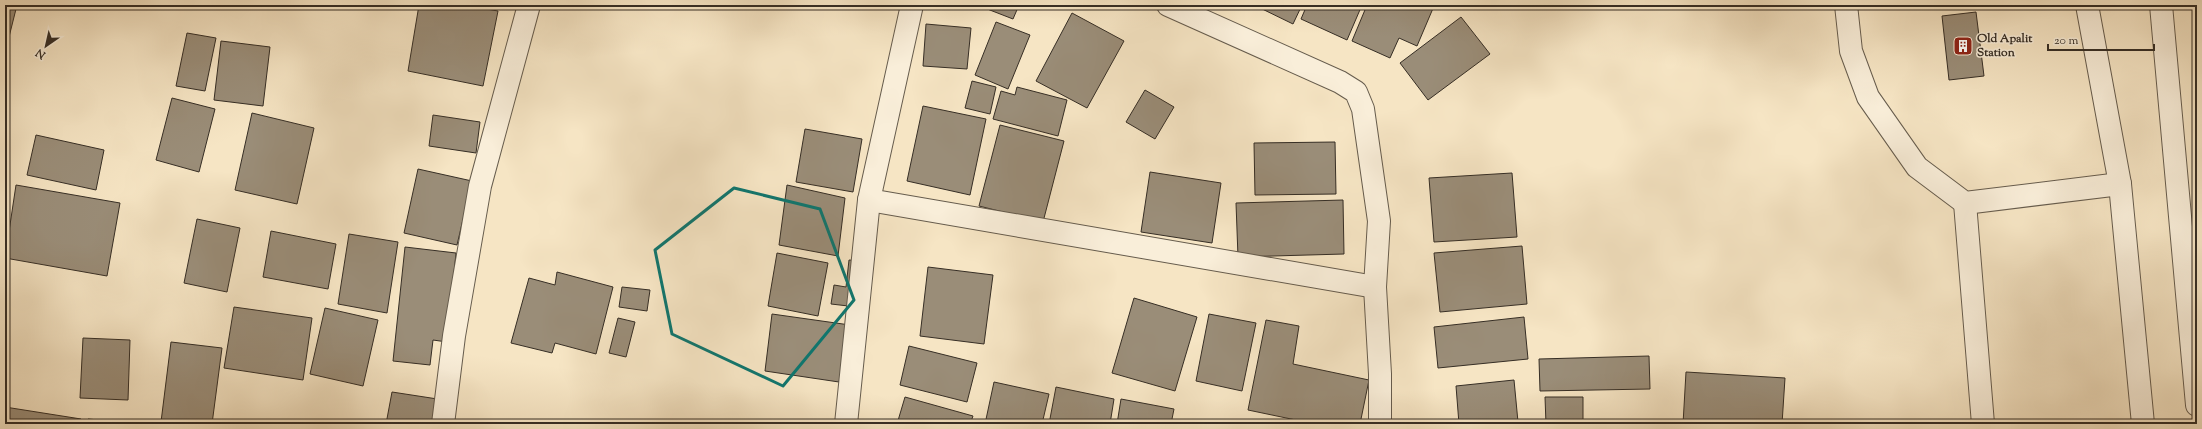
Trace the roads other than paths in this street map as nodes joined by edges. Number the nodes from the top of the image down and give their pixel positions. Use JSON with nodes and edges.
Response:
{"nodes":[{"id":1,"x":529,"y":5,"type":"edge"},
{"id":2,"x":912,"y":5,"type":"edge"},
{"id":3,"x":1168,"y":5,"type":"edge"},
{"id":4,"x":1846,"y":5,"type":"edge"},
{"id":5,"x":2087,"y":5,"type":"edge"},
{"id":6,"x":2161,"y":5,"type":"edge"},
{"id":7,"x":2120,"y":184,"type":"junction"},
{"id":8,"x":869,"y":200,"type":"junction"},
{"id":9,"x":1965,"y":203,"type":"junction"},
{"id":10,"x":1375,"y":287,"type":"junction"},
{"id":11,"x":2197,"y":405,"type":"edge"},
{"id":12,"x":443,"y":424,"type":"edge"},
{"id":13,"x":846,"y":424,"type":"edge"},
{"id":14,"x":1380,"y":424,"type":"edge"},
{"id":15,"x":1983,"y":424,"type":"edge"},
{"id":16,"x":2142,"y":424,"type":"edge"}],
"edges":[{"from":1,"to":12,"type":"street"},
{"from":2,"to":8,"type":"street"},
{"from":3,"to":10,"type":"street"},
{"from":4,"to":9,"type":"street"},
{"from":5,"to":7,"type":"street"},
{"from":6,"to":11,"type":"street"},
{"from":7,"to":9,"type":"street"},
{"from":7,"to":16,"type":"street"},
{"from":8,"to":10,"type":"street"},
{"from":8,"to":13,"type":"street"},
{"from":9,"to":15,"type":"street"},
{"from":10,"to":14,"type":"street"}]}
